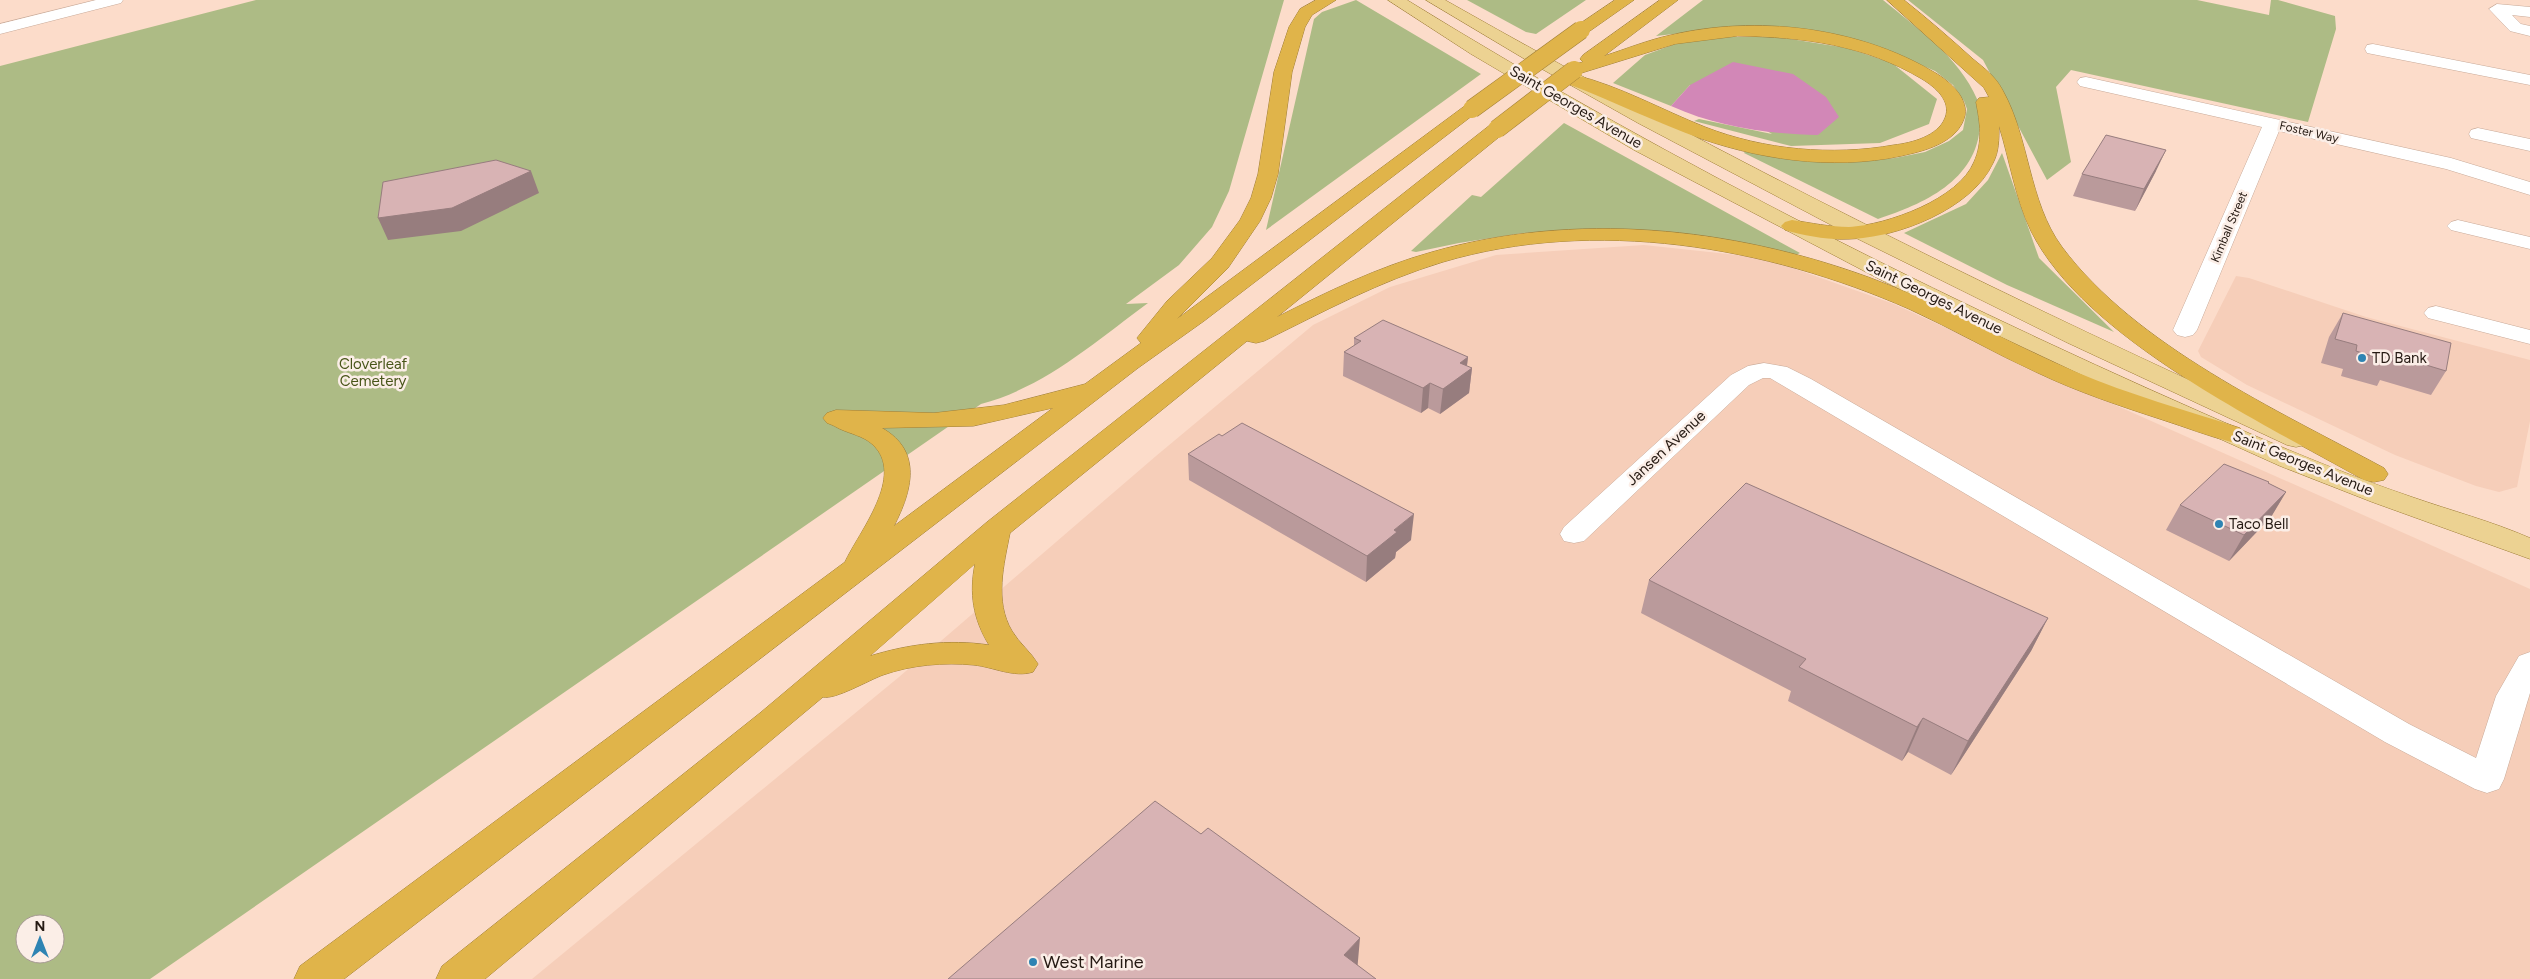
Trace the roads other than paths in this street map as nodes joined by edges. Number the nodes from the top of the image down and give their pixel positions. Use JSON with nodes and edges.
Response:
{"nodes":[{"id":1,"x":115,"y":0,"type":"edge"},
{"id":2,"x":1328,"y":0,"type":"edge"},
{"id":3,"x":1396,"y":0,"type":"edge"},
{"id":4,"x":1434,"y":0,"type":"edge"},
{"id":5,"x":1626,"y":0,"type":"edge"},
{"id":6,"x":1670,"y":0,"type":"edge"},
{"id":7,"x":1894,"y":0,"type":"edge"},
{"id":8,"x":1289,"y":5,"type":"dead end"},
{"id":9,"x":2530,"y":12,"type":"edge"},
{"id":10,"x":0,"y":28,"type":"edge"},
{"id":11,"x":2530,"y":31,"type":"edge"},
{"id":12,"x":2373,"y":49,"type":"dead end"},
{"id":13,"x":1967,"y":62,"type":"junction"},
{"id":14,"x":1283,"y":72,"type":"junction"},
{"id":15,"x":1574,"y":75,"type":"junction"},
{"id":16,"x":2530,"y":80,"type":"edge"},
{"id":17,"x":2086,"y":82,"type":"dead end"},
{"id":18,"x":2273,"y":124,"type":"junction"},
{"id":19,"x":2478,"y":134,"type":"dead end"},
{"id":20,"x":2530,"y":145,"type":"edge"},
{"id":21,"x":2530,"y":189,"type":"edge"},
{"id":22,"x":1792,"y":226,"type":"junction"},
{"id":23,"x":2458,"y":226,"type":"dead end"},
{"id":24,"x":1859,"y":232,"type":"junction"},
{"id":25,"x":2530,"y":243,"type":"edge"},
{"id":26,"x":2436,"y":312,"type":"dead end"},
{"id":27,"x":2185,"y":330,"type":"dead end"},
{"id":28,"x":2530,"y":337,"type":"edge"},
{"id":29,"x":1210,"y":359,"type":"junction"},
{"id":30,"x":1129,"y":362,"type":"junction"},
{"id":31,"x":1096,"y":388,"type":"junction"},
{"id":32,"x":2231,"y":434,"type":"junction"},
{"id":33,"x":2374,"y":474,"type":"junction"},
{"id":34,"x":997,"y":528,"type":"junction"},
{"id":35,"x":1574,"y":534,"type":"dead end"},
{"id":36,"x":2499,"y":536,"type":"junction"},
{"id":37,"x":2530,"y":549,"type":"edge"},
{"id":38,"x":853,"y":572,"type":"junction"},
{"id":39,"x":2530,"y":664,"type":"edge"},
{"id":40,"x":772,"y":722,"type":"junction"},
{"id":41,"x":314,"y":979,"type":"edge"},
{"id":42,"x":456,"y":979,"type":"edge"}],
"edges":[{"from":1,"to":10,"type":"street"},
{"from":2,"to":14,"type":"highway"},
{"from":3,"to":22,"type":"main road","name":"Saint Georges Avenue"},
{"from":4,"to":15,"type":"main road","name":"Saint Georges Avenue"},
{"from":5,"to":30,"type":"highway","bridge":true},
{"from":6,"to":15,"type":"highway"},
{"from":7,"to":13,"type":"highway"},
{"from":8,"to":14,"type":"highway"},
{"from":9,"to":11,"type":"street"},
{"from":12,"to":16,"type":"street"},
{"from":13,"to":24,"type":"highway"},
{"from":13,"to":33,"type":"highway"},
{"from":14,"to":30,"type":"highway"},
{"from":15,"to":15,"type":"highway"},
{"from":15,"to":24,"type":"main road","name":"Saint Georges Avenue"},
{"from":15,"to":29,"type":"highway","bridge":true},
{"from":17,"to":18,"type":"street","name":"Foster Way"},
{"from":18,"to":21,"type":"street","name":"Foster Way"},
{"from":18,"to":27,"type":"street","name":"Kimball Street"},
{"from":19,"to":20,"type":"street"},
{"from":22,"to":24,"type":"highway"},
{"from":22,"to":32,"type":"main road","name":"Saint Georges Avenue"},
{"from":23,"to":25,"type":"street"},
{"from":24,"to":33,"type":"main road","name":"Saint Georges Avenue"},
{"from":26,"to":28,"type":"street"},
{"from":29,"to":32,"type":"highway"},
{"from":29,"to":34,"type":"highway"},
{"from":30,"to":31,"type":"highway"},
{"from":31,"to":38,"type":"highway"},
{"from":31,"to":38,"type":"highway"},
{"from":32,"to":36,"type":"main road","name":"Saint Georges Avenue"},
{"from":33,"to":36,"type":"main road","name":"Saint Georges Avenue"},
{"from":34,"to":40,"type":"highway"},
{"from":34,"to":40,"type":"highway"},
{"from":35,"to":39,"type":"street","name":"Jansen Avenue"},
{"from":36,"to":37,"type":"main road","name":"Saint Georges Avenue"},
{"from":38,"to":41,"type":"highway"},
{"from":40,"to":42,"type":"highway"}]}
